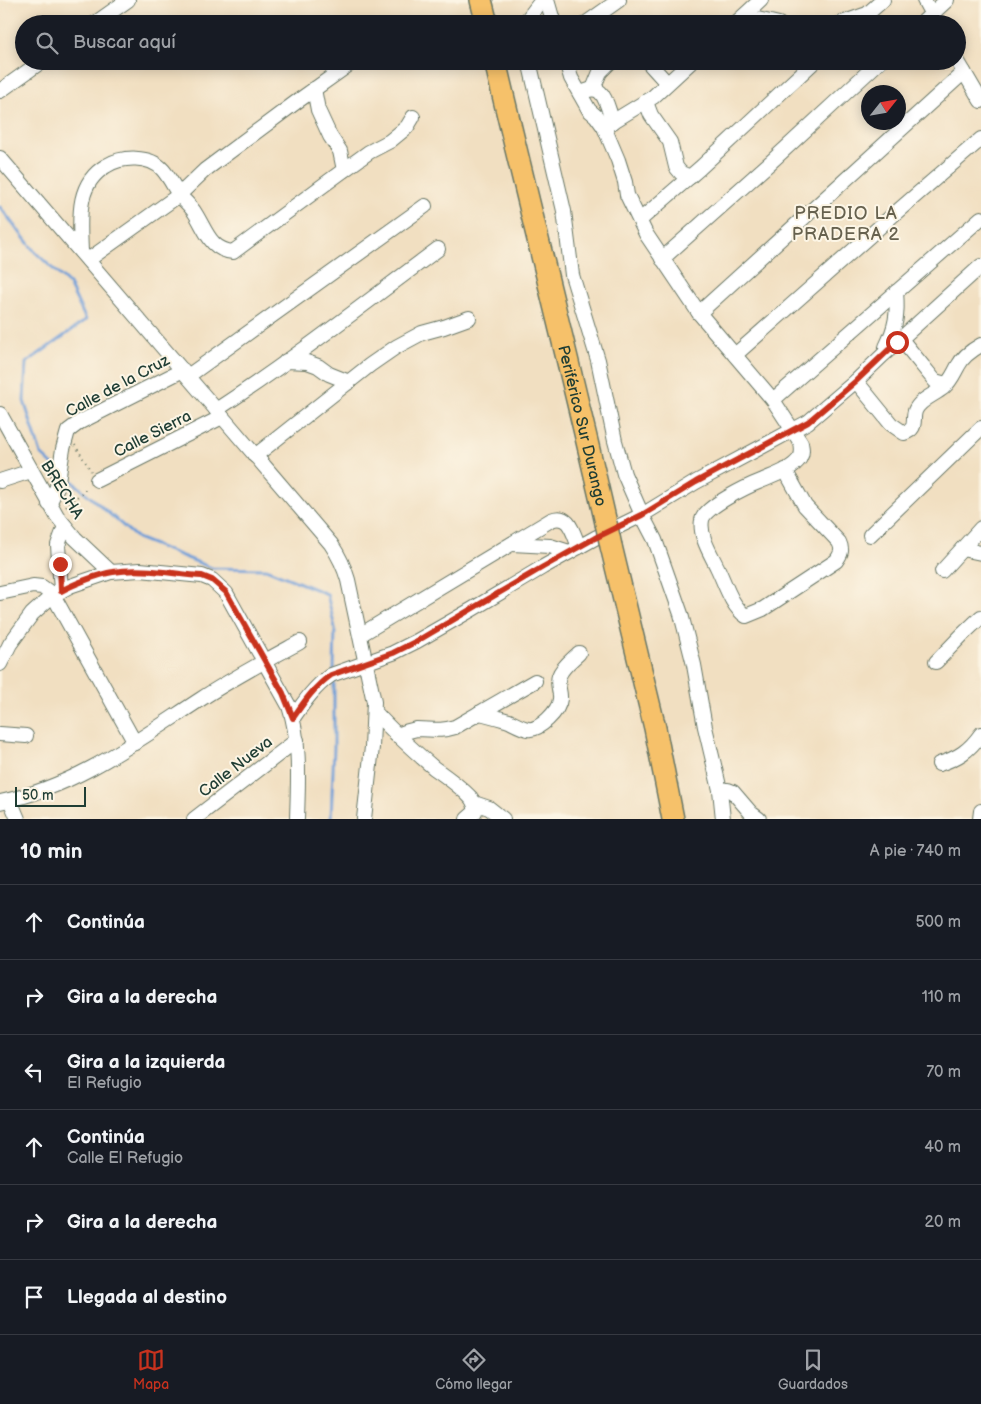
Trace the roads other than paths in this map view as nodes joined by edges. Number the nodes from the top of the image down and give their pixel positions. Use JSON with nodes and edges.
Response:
{"nodes":[{"id":1,"x":128,"y":0,"type":"edge"},
{"id":2,"x":481,"y":0,"type":"edge"},
{"id":3,"x":542,"y":0,"type":"edge"},
{"id":4,"x":547,"y":0,"type":"edge"},
{"id":5,"x":620,"y":0,"type":"edge"},
{"id":6,"x":761,"y":0,"type":"edge"},
{"id":7,"x":883,"y":0,"type":"edge"},
{"id":8,"x":924,"y":0,"type":"edge"},
{"id":9,"x":947,"y":0,"type":"edge"},
{"id":10,"x":107,"y":15,"type":"edge"},
{"id":11,"x":485,"y":15,"type":"edge"},
{"id":12,"x":531,"y":15,"type":"edge"},
{"id":13,"x":551,"y":15,"type":"edge"},
{"id":14,"x":598,"y":15,"type":"edge"},
{"id":15,"x":745,"y":15,"type":"edge"},
{"id":16,"x":866,"y":15,"type":"edge"},
{"id":17,"x":928,"y":15,"type":"edge"},
{"id":18,"x":935,"y":15,"type":"edge"},
{"id":19,"x":29,"y":70,"type":"edge"},
{"id":20,"x":341,"y":70,"type":"edge"},
{"id":21,"x":497,"y":70,"type":"edge"},
{"id":22,"x":531,"y":70,"type":"edge"},
{"id":23,"x":569,"y":70,"type":"edge"},
{"id":24,"x":602,"y":70,"type":"edge"},
{"id":25,"x":655,"y":70,"type":"edge"},
{"id":26,"x":682,"y":70,"type":"edge"},
{"id":27,"x":805,"y":70,"type":"edge"},
{"id":28,"x":870,"y":70,"type":"edge"},
{"id":29,"x":957,"y":70,"type":"edge"},
{"id":30,"x":963,"y":70,"type":"edge"},
{"id":31,"x":667,"y":83,"type":"junction"},
{"id":32,"x":314,"y":89,"type":"junction"},
{"id":33,"x":593,"y":89,"type":"junction"},
{"id":34,"x":0,"y":91,"type":"edge"},
{"id":35,"x":580,"y":94,"type":"junction"},
{"id":36,"x":981,"y":101,"type":"edge"},
{"id":37,"x":646,"y":102,"type":"junction"},
{"id":38,"x":413,"y":117,"type":"dead end"},
{"id":39,"x":608,"y":125,"type":"junction"},
{"id":40,"x":981,"y":139,"type":"edge"},
{"id":41,"x":0,"y":158,"type":"edge"},
{"id":42,"x":344,"y":170,"type":"junction"},
{"id":43,"x":690,"y":177,"type":"junction"},
{"id":44,"x":179,"y":195,"type":"junction"},
{"id":45,"x":425,"y":206,"type":"dead end"},
{"id":46,"x":981,"y":218,"type":"edge"},
{"id":47,"x":640,"y":220,"type":"junction"},
{"id":48,"x":438,"y":248,"type":"dead end"},
{"id":49,"x":84,"y":256,"type":"junction"},
{"id":50,"x":662,"y":259,"type":"junction"},
{"id":51,"x":981,"y":266,"type":"edge"},
{"id":52,"x":896,"y":292,"type":"junction"},
{"id":53,"x":699,"y":314,"type":"junction"},
{"id":54,"x":469,"y":318,"type":"dead end"},
{"id":55,"x":897,"y":342,"type":"junction"},
{"id":56,"x":981,"y":345,"type":"edge"},
{"id":57,"x":735,"y":355,"type":"junction"},
{"id":58,"x":883,"y":355,"type":"junction"},
{"id":59,"x":286,"y":361,"type":"junction"},
{"id":60,"x":186,"y":373,"type":"junction"},
{"id":61,"x":856,"y":381,"type":"junction"},
{"id":62,"x":349,"y":382,"type":"junction"},
{"id":63,"x":946,"y":384,"type":"junction"},
{"id":64,"x":773,"y":400,"type":"junction"},
{"id":65,"x":219,"y":413,"type":"junction"},
{"id":66,"x":0,"y":414,"type":"edge"},
{"id":67,"x":981,"y":428,"type":"edge"},
{"id":68,"x":793,"y":430,"type":"junction"},
{"id":69,"x":255,"y":456,"type":"junction"},
{"id":70,"x":785,"y":470,"type":"junction"},
{"id":71,"x":31,"y":471,"type":"junction"},
{"id":72,"x":97,"y":480,"type":"road end"},
{"id":73,"x":0,"y":481,"type":"edge"},
{"id":74,"x":57,"y":515,"type":"junction"},
{"id":75,"x":642,"y":515,"type":"junction"},
{"id":76,"x":981,"y":528,"type":"edge"},
{"id":77,"x":870,"y":534,"type":"dead end"},
{"id":78,"x":512,"y":544,"type":"junction"},
{"id":79,"x":574,"y":549,"type":"junction"},
{"id":80,"x":962,"y":549,"type":"junction"},
{"id":81,"x":981,"y":552,"type":"edge"},
{"id":82,"x":942,"y":571,"type":"dead end"},
{"id":83,"x":111,"y":572,"type":"junction"},
{"id":84,"x":0,"y":593,"type":"edge"},
{"id":85,"x":57,"y":593,"type":"junction"},
{"id":86,"x":981,"y":618,"type":"edge"},
{"id":87,"x":360,"y":635,"type":"junction"},
{"id":88,"x":300,"y":642,"type":"dead end"},
{"id":89,"x":5,"y":644,"type":"edge"},
{"id":90,"x":579,"y":653,"type":"dead end"},
{"id":91,"x":265,"y":661,"type":"junction"},
{"id":92,"x":936,"y":662,"type":"dead end"},
{"id":93,"x":366,"y":663,"type":"junction"},
{"id":94,"x":0,"y":664,"type":"edge"},
{"id":95,"x":535,"y":681,"type":"dead end"},
{"id":96,"x":374,"y":711,"type":"junction"},
{"id":97,"x":479,"y":713,"type":"junction"},
{"id":98,"x":293,"y":718,"type":"junction"},
{"id":99,"x":0,"y":734,"type":"edge"},
{"id":100,"x":981,"y":734,"type":"edge"},
{"id":101,"x":396,"y":735,"type":"junction"},
{"id":102,"x":26,"y":736,"type":"dead end"},
{"id":103,"x":296,"y":740,"type":"junction"},
{"id":104,"x":136,"y":742,"type":"junction"},
{"id":105,"x":939,"y":764,"type":"dead end"},
{"id":106,"x":720,"y":790,"type":"junction"},
{"id":107,"x":5,"y":801,"type":"edge"},
{"id":108,"x":474,"y":803,"type":"junction"},
{"id":109,"x":744,"y":804,"type":"junction"},
{"id":110,"x":981,"y":811,"type":"edge"},
{"id":111,"x":18,"y":819,"type":"edge"},
{"id":112,"x":194,"y":819,"type":"edge"},
{"id":113,"x":297,"y":819,"type":"edge"},
{"id":114,"x":364,"y":819,"type":"edge"},
{"id":115,"x":467,"y":819,"type":"edge"},
{"id":116,"x":503,"y":819,"type":"edge"},
{"id":117,"x":673,"y":819,"type":"edge"},
{"id":118,"x":723,"y":819,"type":"edge"},
{"id":119,"x":744,"y":819,"type":"edge"},
{"id":120,"x":759,"y":819,"type":"edge"},
{"id":121,"x":980,"y":819,"type":"edge"}],
"edges":[{"from":1,"to":10,"type":"street"},
{"from":2,"to":11,"type":"highway"},
{"from":3,"to":12,"type":"street"},
{"from":4,"to":13,"type":"street"},
{"from":5,"to":14,"type":"street"},
{"from":6,"to":15,"type":"street"},
{"from":7,"to":16,"type":"street"},
{"from":8,"to":17,"type":"street"},
{"from":9,"to":18,"type":"street"},
{"from":19,"to":34,"type":"street"},
{"from":20,"to":32,"type":"street"},
{"from":21,"to":117,"type":"highway","name":"Periférico Sur Durango","bridge":true},
{"from":22,"to":75,"type":"street"},
{"from":23,"to":35,"type":"street"},
{"from":24,"to":33,"type":"street"},
{"from":25,"to":31,"type":"street"},
{"from":26,"to":31,"type":"street"},
{"from":27,"to":43,"type":"street"},
{"from":28,"to":50,"type":"street"},
{"from":29,"to":53,"type":"street"},
{"from":30,"to":36,"type":"street"},
{"from":31,"to":37,"type":"street"},
{"from":32,"to":42,"type":"street"},
{"from":32,"to":44,"type":"street"},
{"from":33,"to":35,"type":"street"},
{"from":33,"to":39,"type":"street"},
{"from":35,"to":39,"type":"street"},
{"from":37,"to":39,"type":"street"},
{"from":37,"to":43,"type":"street"},
{"from":38,"to":42,"type":"street"},
{"from":39,"to":47,"type":"street"},
{"from":40,"to":57,"type":"street"},
{"from":41,"to":49,"type":"street"},
{"from":42,"to":44,"type":"street"},
{"from":43,"to":47,"type":"street"},
{"from":44,"to":49,"type":"street"},
{"from":44,"to":49,"type":"street"},
{"from":45,"to":60,"type":"street","name":"Calle de la Cruz"},
{"from":46,"to":52,"type":"street"},
{"from":47,"to":50,"type":"street"},
{"from":48,"to":59,"type":"street","name":"Calle Sierra"},
{"from":49,"to":60,"type":"street"},
{"from":50,"to":53,"type":"street"},
{"from":51,"to":55,"type":"street"},
{"from":52,"to":58,"type":"street"},
{"from":52,"to":64,"type":"street"},
{"from":53,"to":57,"type":"street"},
{"from":54,"to":62,"type":"street"},
{"from":55,"to":58,"type":"street"},
{"from":55,"to":63,"type":"street"},
{"from":56,"to":63,"type":"street"},
{"from":57,"to":64,"type":"street"},
{"from":58,"to":61,"type":"street"},
{"from":59,"to":62,"type":"street"},
{"from":59,"to":65,"type":"street","name":"Calle Sierra"},
{"from":60,"to":65,"type":"street"},
{"from":60,"to":74,"type":"street","name":"Calle de la Cruz"},
{"from":61,"to":63,"type":"street"},
{"from":61,"to":68,"type":"street"},
{"from":62,"to":69,"type":"street"},
{"from":64,"to":68,"type":"street"},
{"from":65,"to":69,"type":"street"},
{"from":65,"to":72,"type":"street","name":"Calle Sierra"},
{"from":66,"to":71,"type":"street","name":"BRECHA"},
{"from":67,"to":77,"type":"street"},
{"from":68,"to":70,"type":"street"},
{"from":68,"to":75,"type":"street"},
{"from":69,"to":87,"type":"street"},
{"from":70,"to":70,"type":"street"},
{"from":71,"to":73,"type":"street"},
{"from":71,"to":74,"type":"street","name":"BRECHA"},
{"from":74,"to":83,"type":"street","name":"BRECHA"},
{"from":74,"to":85,"type":"street"},
{"from":75,"to":79,"type":"street"},
{"from":75,"to":106,"type":"street"},
{"from":76,"to":80,"type":"street"},
{"from":78,"to":79,"type":"street"},
{"from":78,"to":79,"type":"street"},
{"from":78,"to":87,"type":"street"},
{"from":79,"to":93,"type":"street"},
{"from":80,"to":81,"type":"street"},
{"from":80,"to":82,"type":"street"},
{"from":83,"to":85,"type":"street"},
{"from":83,"to":91,"type":"street"},
{"from":84,"to":85,"type":"street"},
{"from":85,"to":89,"type":"street"},
{"from":85,"to":104,"type":"street"},
{"from":86,"to":92,"type":"street"},
{"from":87,"to":93,"type":"street"},
{"from":88,"to":91,"type":"street"},
{"from":89,"to":94,"type":"street"},
{"from":90,"to":97,"type":"street"},
{"from":91,"to":98,"type":"street"},
{"from":91,"to":104,"type":"street"},
{"from":93,"to":96,"type":"street"},
{"from":93,"to":98,"type":"street"},
{"from":95,"to":97,"type":"street"},
{"from":96,"to":101,"type":"street"},
{"from":96,"to":114,"type":"street"},
{"from":97,"to":101,"type":"street"},
{"from":98,"to":103,"type":"street"},
{"from":99,"to":102,"type":"street"},
{"from":100,"to":105,"type":"street"},
{"from":101,"to":108,"type":"street"},
{"from":103,"to":112,"type":"street","name":"Calle Nueva"},
{"from":103,"to":113,"type":"street"},
{"from":104,"to":107,"type":"street"},
{"from":106,"to":109,"type":"street"},
{"from":106,"to":118,"type":"street"},
{"from":107,"to":111,"type":"street"},
{"from":108,"to":115,"type":"street"},
{"from":108,"to":116,"type":"street"},
{"from":109,"to":119,"type":"street"},
{"from":109,"to":120,"type":"street"},
{"from":110,"to":121,"type":"street"}]}
